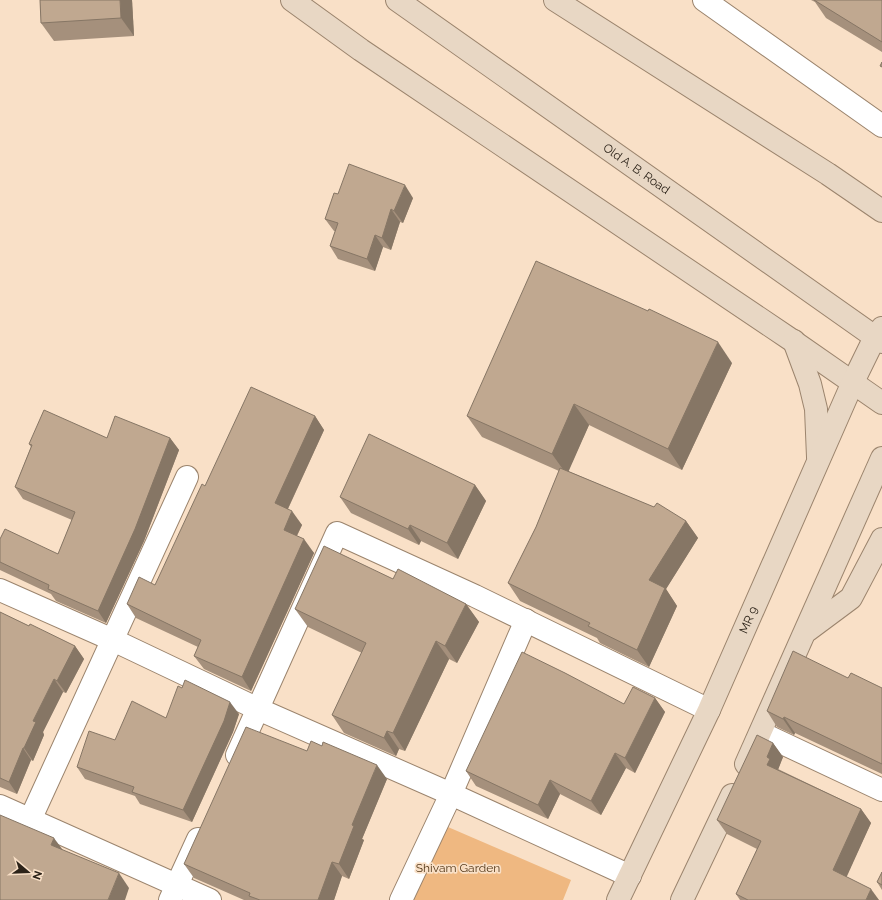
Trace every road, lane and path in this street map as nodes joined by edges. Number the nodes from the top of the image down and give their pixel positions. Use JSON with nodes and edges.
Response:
{"nodes":[{"id":1,"x":292,"y":0,"type":"edge"},
{"id":2,"x":396,"y":0,"type":"edge"},
{"id":3,"x":555,"y":0,"type":"edge"},
{"id":4,"x":704,"y":0,"type":"edge"},
{"id":5,"x":882,"y":126,"type":"edge"},
{"id":6,"x":882,"y":211,"type":"edge"},
{"id":7,"x":880,"y":336,"type":"edge"},
{"id":8,"x":794,"y":341,"type":"junction"},
{"id":9,"x":853,"y":382,"type":"junction"},
{"id":10,"x":882,"y":403,"type":"edge"},
{"id":11,"x":882,"y":458,"type":"edge"},
{"id":12,"x":818,"y":462,"type":"junction"},
{"id":13,"x":187,"y":477,"type":"dead end"},
{"id":14,"x":882,"y":538,"type":"edge"},
{"id":15,"x":0,"y":590,"type":"edge"},
{"id":16,"x":526,"y":620,"type":"junction"},
{"id":17,"x":806,"y":631,"type":"junction"},
{"id":18,"x":113,"y":640,"type":"junction"},
{"id":19,"x":258,"y":709,"type":"junction"},
{"id":20,"x":709,"y":710,"type":"junction"},
{"id":21,"x":761,"y":733,"type":"junction"},
{"id":22,"x":229,"y":773,"type":"edge"},
{"id":23,"x":882,"y":790,"type":"edge"},
{"id":24,"x":451,"y":794,"type":"junction"},
{"id":25,"x":0,"y":806,"type":"edge"},
{"id":26,"x":30,"y":820,"type":"junction"},
{"id":27,"x":206,"y":822,"type":"edge"},
{"id":28,"x":630,"y":876,"type":"junction"},
{"id":29,"x":173,"y":893,"type":"edge"},
{"id":30,"x":210,"y":900,"type":"edge"},
{"id":31,"x":401,"y":900,"type":"edge"},
{"id":32,"x":618,"y":900,"type":"edge"},
{"id":33,"x":682,"y":900,"type":"edge"}],
"edges":[{"from":1,"to":8,"type":"main road"},
{"from":2,"to":7,"type":"main road","name":"Old A. B. Road"},
{"from":3,"to":6,"type":"main road"},
{"from":4,"to":5,"type":"street"},
{"from":7,"to":9,"type":"main road","name":"MR 9"},
{"from":8,"to":9,"type":"main road"},
{"from":8,"to":12,"type":"main road"},
{"from":9,"to":10,"type":"main road"},
{"from":9,"to":12,"type":"main road","name":"MR 9"},
{"from":11,"to":17,"type":"main road"},
{"from":12,"to":20,"type":"main road","name":"MR 9"},
{"from":13,"to":18,"type":"street"},
{"from":14,"to":17,"type":"main road"},
{"from":15,"to":18,"type":"street"},
{"from":16,"to":19,"type":"street"},
{"from":16,"to":20,"type":"street"},
{"from":16,"to":24,"type":"street"},
{"from":17,"to":21,"type":"main road"},
{"from":18,"to":19,"type":"street"},
{"from":18,"to":26,"type":"street"},
{"from":19,"to":22,"type":"street"},
{"from":19,"to":24,"type":"street"},
{"from":20,"to":28,"type":"main road","name":"MR 9"},
{"from":21,"to":23,"type":"street"},
{"from":21,"to":33,"type":"main road"},
{"from":24,"to":28,"type":"street"},
{"from":24,"to":31,"type":"street"},
{"from":25,"to":26,"type":"street"},
{"from":26,"to":29,"type":"street"},
{"from":27,"to":29,"type":"street"},
{"from":28,"to":32,"type":"main road","name":"MR 9"},
{"from":29,"to":30,"type":"street"}]}
